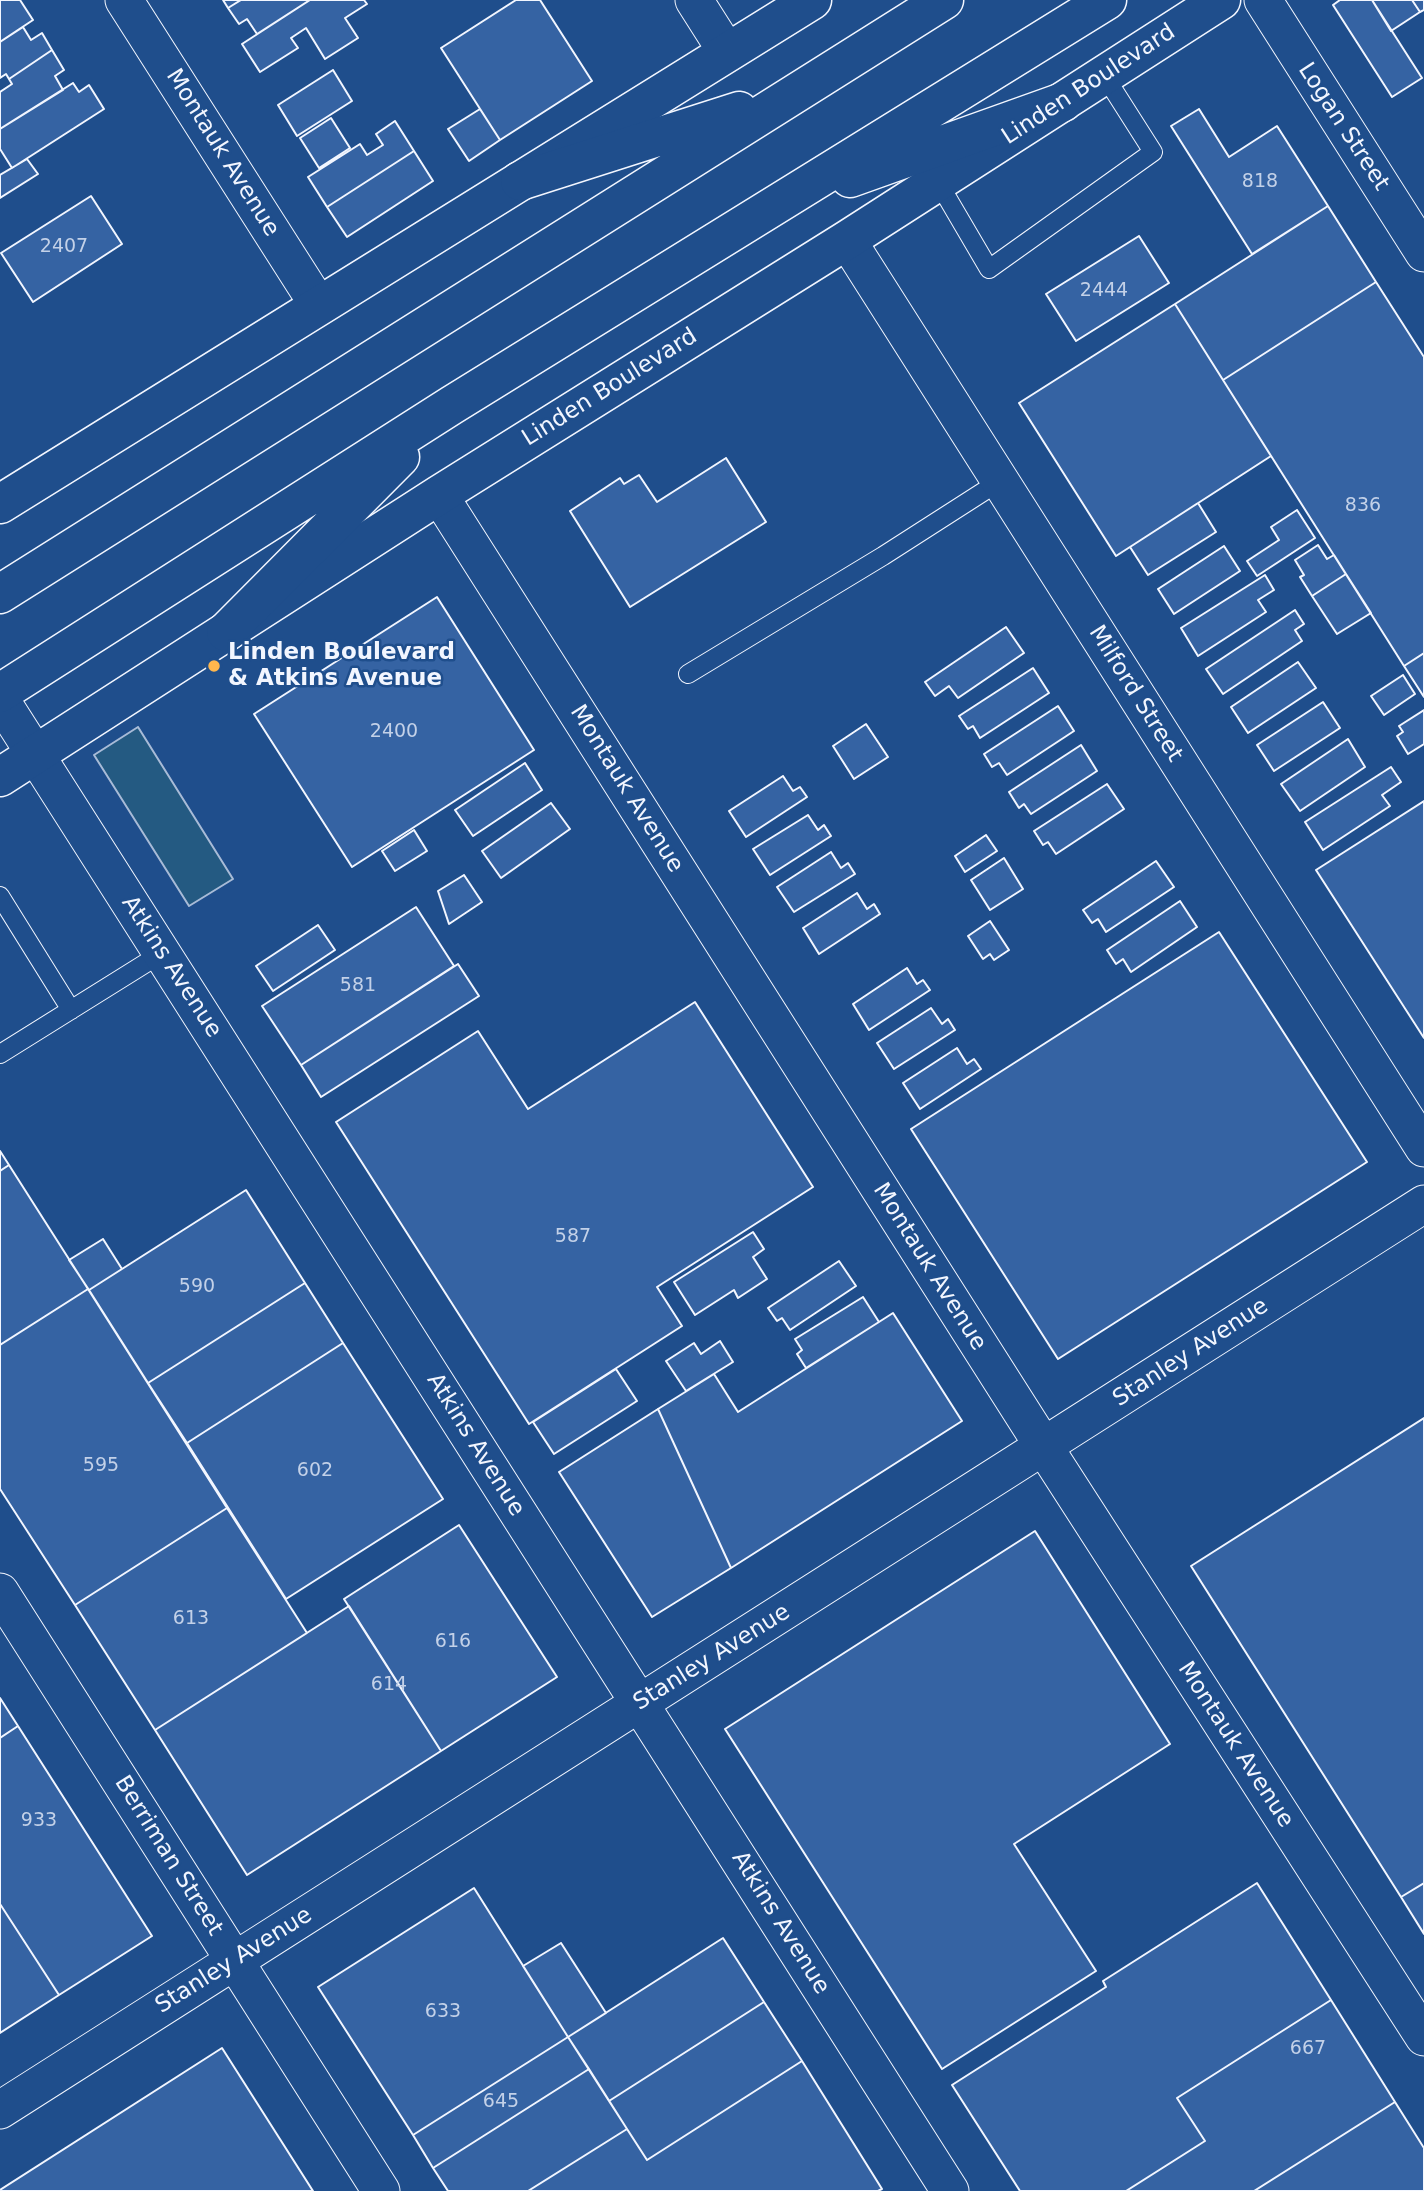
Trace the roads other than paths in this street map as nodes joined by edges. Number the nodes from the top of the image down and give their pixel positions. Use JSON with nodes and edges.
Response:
{"nodes":[{"id":1,"x":124,"y":0,"type":"edge"},
{"id":2,"x":694,"y":0,"type":"edge"},
{"id":3,"x":812,"y":0,"type":"edge"},
{"id":4,"x":944,"y":0,"type":"edge"},
{"id":5,"x":1107,"y":0,"type":"edge"},
{"id":6,"x":1221,"y":0,"type":"edge"},
{"id":7,"x":1263,"y":0,"type":"edge"},
{"id":8,"x":727,"y":52,"type":"junction"},
{"id":9,"x":1104,"y":75,"type":"junction"},
{"id":10,"x":791,"y":94,"type":"junction"},
{"id":11,"x":1063,"y":102,"type":"junction"},
{"id":12,"x":520,"y":181,"type":"junction"},
{"id":13,"x":938,"y":182,"type":"junction"},
{"id":14,"x":779,"y":203,"type":"junction"},
{"id":15,"x":847,"y":240,"type":"junction"},
{"id":16,"x":1424,"y":253,"type":"edge"},
{"id":17,"x":319,"y":306,"type":"junction"},
{"id":18,"x":452,"y":405,"type":"junction"},
{"id":19,"x":1000,"y":481,"type":"junction"},
{"id":20,"x":439,"y":495,"type":"junction"},
{"id":21,"x":0,"y":504,"type":"edge"},
{"id":22,"x":0,"y":594,"type":"edge"},
{"id":23,"x":226,"y":632,"type":"junction"},
{"id":24,"x":688,"y":674,"type":"dead end"},
{"id":25,"x":0,"y":693,"type":"edge"},
{"id":26,"x":0,"y":699,"type":"edge"},
{"id":27,"x":35,"y":755,"type":"junction"},
{"id":28,"x":0,"y":777,"type":"edge"},
{"id":29,"x":0,"y":896,"type":"edge"},
{"id":30,"x":162,"y":953,"type":"junction"},
{"id":31,"x":71,"y":1010,"type":"junction"},
{"id":32,"x":0,"y":1054,"type":"edge"},
{"id":33,"x":1424,"y":1148,"type":"edge"},
{"id":34,"x":1424,"y":1204,"type":"edge"},
{"id":35,"x":1044,"y":1447,"type":"junction"},
{"id":36,"x":0,"y":1592,"type":"edge"},
{"id":37,"x":640,"y":1704,"type":"junction"},
{"id":38,"x":234,"y":1961,"type":"junction"},
{"id":39,"x":1424,"y":2037,"type":"edge"},
{"id":40,"x":0,"y":2110,"type":"edge"},
{"id":41,"x":381,"y":2191,"type":"edge"},
{"id":42,"x":950,"y":2191,"type":"edge"}],
"edges":[{"from":1,"to":17,"type":"street","name":"Montauk Avenue"},
{"from":2,"to":8,"type":"street"},
{"from":3,"to":8,"type":"main road"},
{"from":4,"to":10,"type":"main road"},
{"from":5,"to":14,"type":"main road"},
{"from":6,"to":9,"type":"main road","name":"Linden Boulevard"},
{"from":7,"to":16,"type":"street","name":"Logan Street"},
{"from":8,"to":12,"type":"main road"},
{"from":9,"to":11,"type":"main road","name":"Linden Boulevard"},
{"from":9,"to":13,"type":"lane"},
{"from":10,"to":12,"type":"main road"},
{"from":10,"to":22,"type":"main road"},
{"from":11,"to":13,"type":"main road","name":"Linden Boulevard"},
{"from":11,"to":14,"type":"main road"},
{"from":12,"to":17,"type":"main road"},
{"from":13,"to":15,"type":"main road","name":"Linden Boulevard"},
{"from":14,"to":18,"type":"main road"},
{"from":15,"to":19,"type":"street","name":"Milford Street"},
{"from":15,"to":20,"type":"main road","name":"Linden Boulevard"},
{"from":17,"to":21,"type":"main road"},
{"from":18,"to":23,"type":"main road"},
{"from":18,"to":25,"type":"main road"},
{"from":19,"to":24,"type":"lane"},
{"from":19,"to":33,"type":"street","name":"Milford Street"},
{"from":20,"to":23,"type":"main road","name":"Linden Boulevard"},
{"from":20,"to":35,"type":"street","name":"Montauk Avenue"},
{"from":23,"to":27,"type":"main road","name":"Linden Boulevard"},
{"from":26,"to":27,"type":"street","name":"Atkins Avenue"},
{"from":27,"to":28,"type":"main road","name":"Linden Boulevard"},
{"from":27,"to":30,"type":"street","name":"Atkins Avenue"},
{"from":29,"to":31,"type":"lane"},
{"from":30,"to":31,"type":"lane"},
{"from":30,"to":37,"type":"street","name":"Atkins Avenue"},
{"from":31,"to":32,"type":"lane"},
{"from":34,"to":35,"type":"street","name":"Stanley Avenue"},
{"from":35,"to":37,"type":"street","name":"Stanley Avenue"},
{"from":35,"to":39,"type":"street","name":"Montauk Avenue"},
{"from":36,"to":38,"type":"street","name":"Berriman Street"},
{"from":37,"to":38,"type":"street","name":"Stanley Avenue"},
{"from":37,"to":42,"type":"street","name":"Atkins Avenue"},
{"from":38,"to":40,"type":"street","name":"Stanley Avenue"},
{"from":38,"to":41,"type":"street","name":"Berriman Street"}]}
